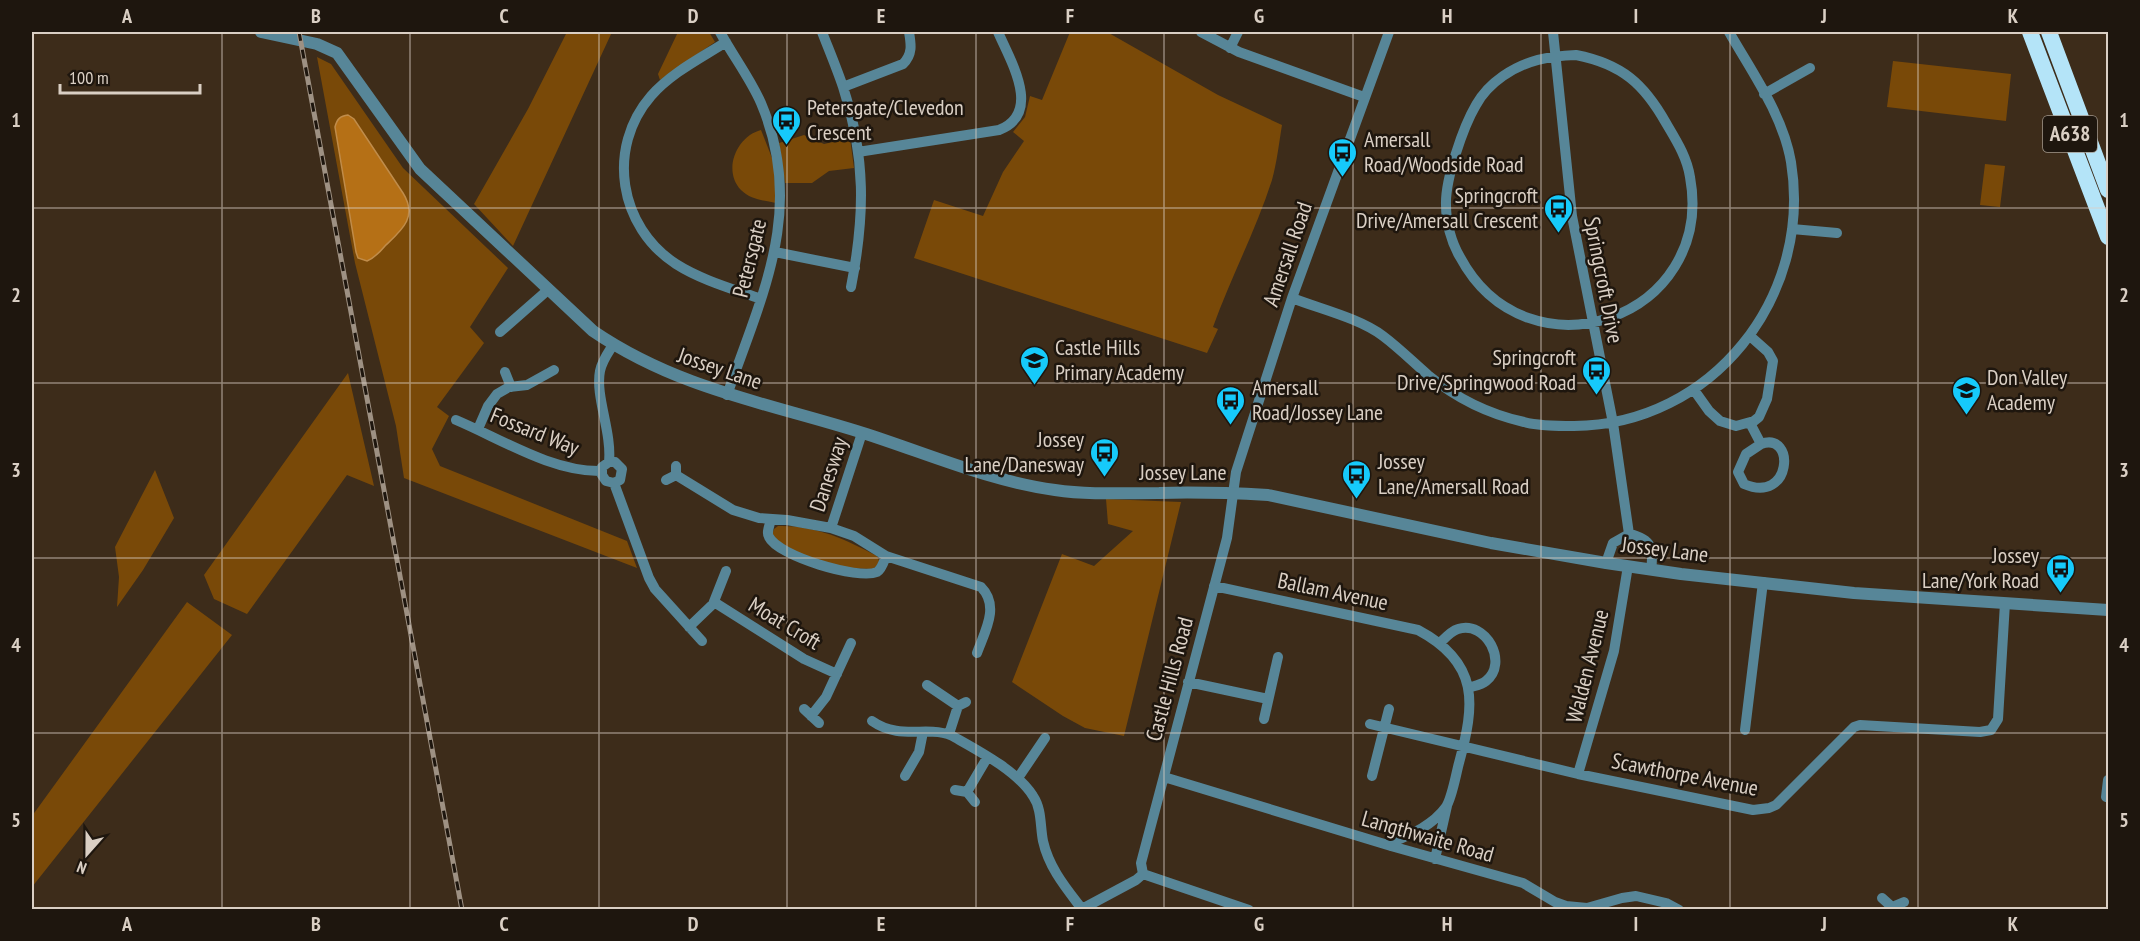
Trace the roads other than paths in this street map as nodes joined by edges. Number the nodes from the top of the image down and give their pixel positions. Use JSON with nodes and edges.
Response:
{"nodes":[{"id":1,"x":261,"y":32,"type":"edge"},
{"id":2,"x":720,"y":32,"type":"edge"},
{"id":3,"x":822,"y":32,"type":"edge"},
{"id":4,"x":909,"y":32,"type":"edge"},
{"id":5,"x":998,"y":32,"type":"edge"},
{"id":6,"x":1201,"y":32,"type":"edge"},
{"id":7,"x":1238,"y":32,"type":"edge"},
{"id":8,"x":1389,"y":32,"type":"edge"},
{"id":9,"x":1553,"y":32,"type":"edge"},
{"id":10,"x":1729,"y":32,"type":"edge"},
{"id":11,"x":2030,"y":32,"type":"edge"},
{"id":12,"x":2049,"y":32,"type":"edge"},
{"id":13,"x":726,"y":42,"type":"junction"},
{"id":14,"x":1230,"y":48,"type":"junction"},
{"id":15,"x":1556,"y":56,"type":"junction"},
{"id":16,"x":1810,"y":68,"type":"dead end"},
{"id":17,"x":843,"y":87,"type":"junction"},
{"id":18,"x":1764,"y":94,"type":"junction"},
{"id":19,"x":1364,"y":97,"type":"junction"},
{"id":20,"x":858,"y":152,"type":"junction"},
{"id":21,"x":2109,"y":190,"type":"edge"},
{"id":22,"x":1792,"y":229,"type":"junction"},
{"id":23,"x":1837,"y":233,"type":"dead end"},
{"id":24,"x":2109,"y":237,"type":"edge"},
{"id":25,"x":775,"y":252,"type":"junction"},
{"id":26,"x":855,"y":268,"type":"junction"},
{"id":27,"x":851,"y":287,"type":"dead end"},
{"id":28,"x":549,"y":289,"type":"junction"},
{"id":29,"x":1292,"y":298,"type":"junction"},
{"id":30,"x":761,"y":299,"type":"junction"},
{"id":31,"x":1592,"y":323,"type":"junction"},
{"id":32,"x":500,"y":332,"type":"dead end"},
{"id":33,"x":1750,"y":336,"type":"junction"},
{"id":34,"x":613,"y":345,"type":"junction"},
{"id":35,"x":554,"y":370,"type":"dead end"},
{"id":36,"x":505,"y":372,"type":"dead end"},
{"id":37,"x":511,"y":387,"type":"junction"},
{"id":38,"x":1694,"y":390,"type":"junction"},
{"id":39,"x":727,"y":395,"type":"junction"},
{"id":40,"x":456,"y":420,"type":"dead end"},
{"id":41,"x":1612,"y":423,"type":"junction"},
{"id":42,"x":1750,"y":423,"type":"junction"},
{"id":43,"x":478,"y":429,"type":"junction"},
{"id":44,"x":862,"y":433,"type":"junction"},
{"id":45,"x":1761,"y":444,"type":"junction"},
{"id":46,"x":609,"y":462,"type":"junction"},
{"id":47,"x":601,"y":471,"type":"junction"},
{"id":48,"x":673,"y":474,"type":"dead end"},
{"id":49,"x":614,"y":483,"type":"junction"},
{"id":50,"x":1232,"y":493,"type":"junction"},
{"id":51,"x":771,"y":519,"type":"junction"},
{"id":52,"x":831,"y":528,"type":"junction"},
{"id":53,"x":1629,"y":534,"type":"junction"},
{"id":54,"x":886,"y":556,"type":"junction"},
{"id":55,"x":1606,"y":563,"type":"junction"},
{"id":56,"x":1628,"y":566,"type":"junction"},
{"id":57,"x":1651,"y":570,"type":"junction"},
{"id":58,"x":726,"y":571,"type":"dead end"},
{"id":59,"x":1763,"y":582,"type":"junction"},
{"id":60,"x":1214,"y":586,"type":"junction"},
{"id":61,"x":714,"y":602,"type":"junction"},
{"id":62,"x":2005,"y":603,"type":"junction"},
{"id":63,"x":2109,"y":610,"type":"edge"},
{"id":64,"x":689,"y":627,"type":"junction"},
{"id":65,"x":702,"y":641,"type":"dead end"},
{"id":66,"x":851,"y":643,"type":"dead end"},
{"id":67,"x":1440,"y":643,"type":"junction"},
{"id":68,"x":977,"y":652,"type":"dead end"},
{"id":69,"x":1278,"y":657,"type":"dead end"},
{"id":70,"x":837,"y":674,"type":"junction"},
{"id":71,"x":1188,"y":682,"type":"junction"},
{"id":72,"x":927,"y":685,"type":"dead end"},
{"id":73,"x":1468,"y":688,"type":"junction"},
{"id":74,"x":1268,"y":699,"type":"junction"},
{"id":75,"x":1389,"y":709,"type":"dead end"},
{"id":76,"x":811,"y":716,"type":"dead end"},
{"id":77,"x":1264,"y":719,"type":"dead end"},
{"id":78,"x":872,"y":721,"type":"dead end"},
{"id":79,"x":1370,"y":724,"type":"dead end"},
{"id":80,"x":1385,"y":727,"type":"junction"},
{"id":81,"x":1744,"y":730,"type":"dead end"},
{"id":82,"x":923,"y":732,"type":"junction"},
{"id":83,"x":949,"y":734,"type":"junction"},
{"id":84,"x":1045,"y":738,"type":"dead end"},
{"id":85,"x":1464,"y":746,"type":"junction"},
{"id":86,"x":987,"y":758,"type":"junction"},
{"id":87,"x":1578,"y":774,"type":"junction"},
{"id":88,"x":905,"y":776,"type":"dead end"},
{"id":89,"x":1372,"y":776,"type":"dead end"},
{"id":90,"x":1164,"y":777,"type":"junction"},
{"id":91,"x":1018,"y":778,"type":"junction"},
{"id":92,"x":2109,"y":780,"type":"edge"},
{"id":93,"x":955,"y":790,"type":"dead end"},
{"id":94,"x":967,"y":792,"type":"junction"},
{"id":95,"x":2106,"y":797,"type":"dead end"},
{"id":96,"x":975,"y":802,"type":"dead end"},
{"id":97,"x":1447,"y":806,"type":"junction"},
{"id":98,"x":1391,"y":846,"type":"junction"},
{"id":99,"x":1435,"y":859,"type":"junction"},
{"id":100,"x":1143,"y":874,"type":"junction"},
{"id":101,"x":1882,"y":898,"type":"dead end"},
{"id":102,"x":1904,"y":902,"type":"dead end"},
{"id":103,"x":1892,"y":908,"type":"edge"},
{"id":104,"x":1081,"y":909,"type":"edge"},
{"id":105,"x":1249,"y":909,"type":"edge"},
{"id":106,"x":1679,"y":909,"type":"edge"}],
"edges":[{"from":1,"to":28,"type":"street","name":"Jossey Lane"},
{"from":2,"to":13,"type":"street","name":"Petersgate"},
{"from":3,"to":17,"type":"street"},
{"from":4,"to":17,"type":"street"},
{"from":5,"to":20,"type":"street"},
{"from":6,"to":14,"type":"street"},
{"from":7,"to":14,"type":"street"},
{"from":8,"to":19,"type":"street","name":"Amersall Road"},
{"from":9,"to":15,"type":"street","name":"Springcroft Drive"},
{"from":10,"to":18,"type":"street"},
{"from":11,"to":24,"type":"highway","number":"A638"},
{"from":12,"to":21,"type":"highway","number":"A638"},
{"from":13,"to":25,"type":"street","name":"Petersgate"},
{"from":13,"to":30,"type":"street"},
{"from":14,"to":19,"type":"street"},
{"from":15,"to":31,"type":"street","name":"Springcroft Drive"},
{"from":15,"to":31,"type":"street"},
{"from":15,"to":31,"type":"street"},
{"from":16,"to":18,"type":"street"},
{"from":17,"to":20,"type":"street"},
{"from":18,"to":22,"type":"street"},
{"from":19,"to":29,"type":"street","name":"Amersall Road"},
{"from":20,"to":26,"type":"street"},
{"from":22,"to":23,"type":"street"},
{"from":22,"to":33,"type":"street"},
{"from":25,"to":26,"type":"street"},
{"from":25,"to":30,"type":"street","name":"Petersgate"},
{"from":26,"to":27,"type":"street"},
{"from":28,"to":32,"type":"street"},
{"from":28,"to":34,"type":"street","name":"Jossey Lane"},
{"from":29,"to":41,"type":"street"},
{"from":29,"to":50,"type":"street","name":"Amersall Road"},
{"from":30,"to":39,"type":"street","name":"Petersgate"},
{"from":31,"to":41,"type":"street","name":"Springcroft Drive"},
{"from":33,"to":38,"type":"street"},
{"from":33,"to":42,"type":"street"},
{"from":34,"to":39,"type":"street","name":"Jossey Lane"},
{"from":34,"to":46,"type":"street"},
{"from":35,"to":37,"type":"street"},
{"from":36,"to":37,"type":"street"},
{"from":37,"to":43,"type":"street"},
{"from":38,"to":41,"type":"street"},
{"from":38,"to":42,"type":"street"},
{"from":39,"to":44,"type":"street","name":"Jossey Lane"},
{"from":40,"to":43,"type":"street","name":"Fossard Way"},
{"from":41,"to":53,"type":"street","name":"Springcroft Drive"},
{"from":42,"to":45,"type":"street"},
{"from":43,"to":47,"type":"street","name":"Fossard Way"},
{"from":44,"to":50,"type":"street","name":"Jossey Lane"},
{"from":44,"to":52,"type":"street","name":"Danesway"},
{"from":45,"to":45,"type":"street"},
{"from":46,"to":47,"type":"street"},
{"from":46,"to":49,"type":"street"},
{"from":47,"to":49,"type":"street"},
{"from":48,"to":51,"type":"street","name":"Danesway"},
{"from":49,"to":64,"type":"street"},
{"from":50,"to":55,"type":"street","name":"Jossey Lane"},
{"from":50,"to":60,"type":"street","name":"Castle Hills Road"},
{"from":51,"to":52,"type":"street","name":"Danesway"},
{"from":51,"to":54,"type":"street"},
{"from":52,"to":54,"type":"street","name":"Danesway"},
{"from":53,"to":55,"type":"street"},
{"from":53,"to":57,"type":"street"},
{"from":54,"to":68,"type":"street","name":"Danesway"},
{"from":55,"to":56,"type":"street","name":"Jossey Lane"},
{"from":56,"to":57,"type":"street","name":"Jossey Lane"},
{"from":56,"to":87,"type":"street","name":"Walden Avenue"},
{"from":57,"to":59,"type":"street","name":"Jossey Lane"},
{"from":58,"to":61,"type":"street","name":"Moat Croft"},
{"from":59,"to":62,"type":"street","name":"Jossey Lane"},
{"from":59,"to":81,"type":"street"},
{"from":60,"to":67,"type":"street","name":"Ballam Avenue"},
{"from":60,"to":71,"type":"street","name":"Castle Hills Road"},
{"from":61,"to":64,"type":"street","name":"Moat Croft"},
{"from":61,"to":70,"type":"street","name":"Moat Croft"},
{"from":62,"to":63,"type":"street","name":"Jossey Lane"},
{"from":62,"to":87,"type":"street","name":"Scawthorpe Avenue"},
{"from":64,"to":65,"type":"street"},
{"from":66,"to":70,"type":"street"},
{"from":67,"to":73,"type":"street","name":"Ballam Avenue"},
{"from":67,"to":73,"type":"street"},
{"from":69,"to":74,"type":"street"},
{"from":70,"to":76,"type":"street"},
{"from":71,"to":74,"type":"street"},
{"from":71,"to":90,"type":"street","name":"Castle Hills Road"},
{"from":72,"to":83,"type":"street"},
{"from":73,"to":85,"type":"street","name":"Ballam Avenue"},
{"from":74,"to":77,"type":"street"},
{"from":75,"to":80,"type":"street"},
{"from":78,"to":82,"type":"street"},
{"from":79,"to":80,"type":"street","name":"Scawthorpe Avenue"},
{"from":80,"to":85,"type":"street","name":"Scawthorpe Avenue"},
{"from":80,"to":89,"type":"street"},
{"from":82,"to":83,"type":"street"},
{"from":82,"to":88,"type":"street"},
{"from":83,"to":86,"type":"street"},
{"from":84,"to":91,"type":"street"},
{"from":85,"to":87,"type":"street","name":"Scawthorpe Avenue"},
{"from":85,"to":97,"type":"street","name":"Ballam Avenue"},
{"from":86,"to":91,"type":"street"},
{"from":86,"to":94,"type":"street"},
{"from":90,"to":98,"type":"street","name":"Langthwaite Road"},
{"from":90,"to":100,"type":"street","name":"Castle Hills Road"},
{"from":91,"to":104,"type":"street"},
{"from":92,"to":95,"type":"street"},
{"from":93,"to":94,"type":"street"},
{"from":94,"to":96,"type":"street"},
{"from":97,"to":98,"type":"street"},
{"from":97,"to":99,"type":"street","name":"Ballam Avenue"},
{"from":98,"to":99,"type":"street","name":"Langthwaite Road"},
{"from":99,"to":106,"type":"street","name":"Langthwaite Road"},
{"from":100,"to":104,"type":"street"},
{"from":100,"to":105,"type":"street"},
{"from":101,"to":103,"type":"street"},
{"from":102,"to":103,"type":"street"}]}
